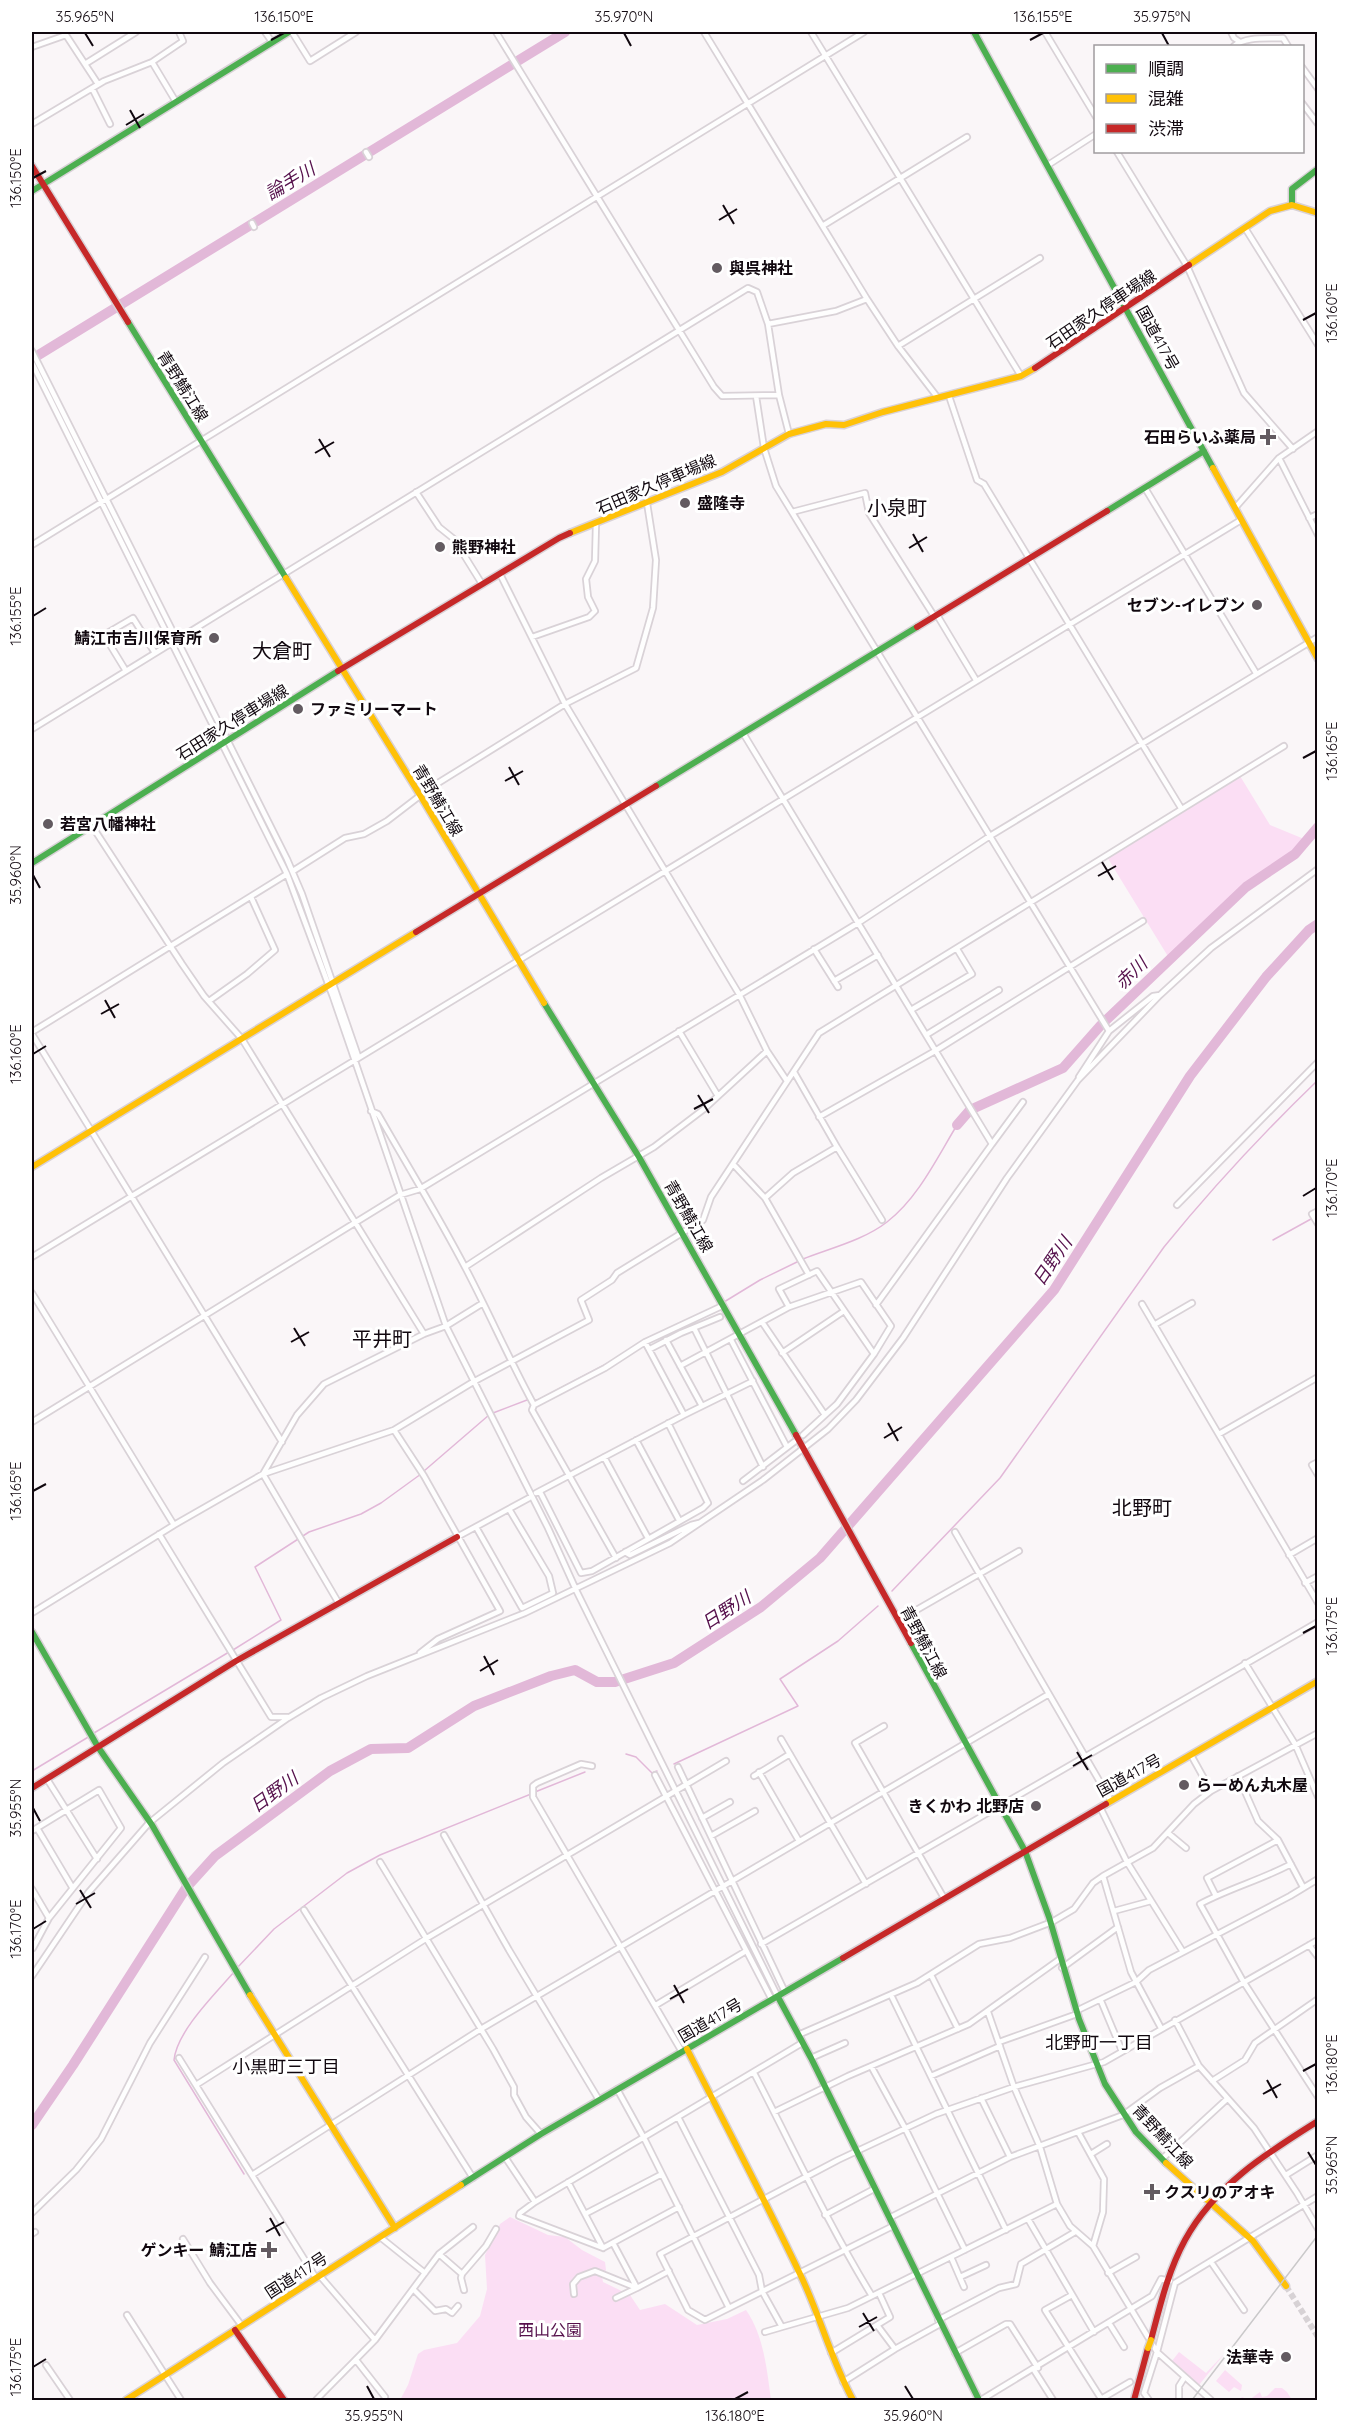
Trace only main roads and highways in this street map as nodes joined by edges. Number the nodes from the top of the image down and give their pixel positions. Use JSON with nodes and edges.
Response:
{"nodes":[{"id":1,"x":291,"y":32,"type":"edge"},
{"id":2,"x":974,"y":32,"type":"edge"},
{"id":3,"x":32,"y":166,"type":"edge"},
{"id":4,"x":1317,"y":169,"type":"edge"},
{"id":5,"x":42,"y":184,"type":"junction"},
{"id":6,"x":32,"y":191,"type":"edge"},
{"id":7,"x":1292,"y":205,"type":"junction"},
{"id":8,"x":1317,"y":213,"type":"edge"},
{"id":9,"x":1126,"y":308,"type":"junction"},
{"id":10,"x":1204,"y":451,"type":"junction"},
{"id":11,"x":1317,"y":658,"type":"edge"},
{"id":12,"x":342,"y":669,"type":"junction"},
{"id":13,"x":32,"y":863,"type":"edge"},
{"id":14,"x":480,"y":893,"type":"junction"},
{"id":15,"x":32,"y":1167,"type":"edge"},
{"id":16,"x":457,"y":1538,"type":"road end"},
{"id":17,"x":32,"y":1632,"type":"edge"},
{"id":18,"x":1317,"y":1681,"type":"edge"},
{"id":19,"x":98,"y":1747,"type":"junction"},
{"id":20,"x":32,"y":1788,"type":"edge"},
{"id":21,"x":1025,"y":1851,"type":"junction"},
{"id":22,"x":775,"y":1999,"type":"junction"},
{"id":23,"x":685,"y":2050,"type":"junction"},
{"id":24,"x":1317,"y":2121,"type":"edge"},
{"id":25,"x":1211,"y":2204,"type":"junction"},
{"id":26,"x":395,"y":2228,"type":"junction"},
{"id":27,"x":1286,"y":2286,"type":"tunnel mouth"},
{"id":28,"x":235,"y":2330,"type":"junction"},
{"id":29,"x":126,"y":2400,"type":"edge"},
{"id":30,"x":284,"y":2400,"type":"edge"},
{"id":31,"x":853,"y":2400,"type":"edge"},
{"id":32,"x":980,"y":2400,"type":"edge"},
{"id":33,"x":1134,"y":2400,"type":"edge"}],
"edges":[{"from":1,"to":5,"type":"main road"},
{"from":2,"to":9,"type":"main road","name":"国道417号"},
{"from":3,"to":5,"type":"main road","name":"青野鯖江線"},
{"from":4,"to":7,"type":"main road"},
{"from":5,"to":6,"type":"main road"},
{"from":5,"to":12,"type":"main road","name":"青野鯖江線"},
{"from":7,"to":8,"type":"main road"},
{"from":7,"to":9,"type":"main road","name":"石田家久停車場線"},
{"from":9,"to":10,"type":"main road","name":"国道417号"},
{"from":9,"to":12,"type":"main road","name":"石田家久停車場線"},
{"from":10,"to":11,"type":"main road","name":"国道417号"},
{"from":10,"to":14,"type":"main road"},
{"from":12,"to":13,"type":"main road","name":"石田家久停車場線"},
{"from":12,"to":14,"type":"main road","name":"青野鯖江線"},
{"from":14,"to":15,"type":"main road"},
{"from":14,"to":21,"type":"main road","name":"青野鯖江線"},
{"from":16,"to":19,"type":"main road"},
{"from":17,"to":19,"type":"main road"},
{"from":18,"to":21,"type":"main road","name":"国道417号"},
{"from":19,"to":20,"type":"main road"},
{"from":19,"to":26,"type":"main road"},
{"from":21,"to":22,"type":"main road","name":"国道417号"},
{"from":21,"to":25,"type":"main road","name":"青野鯖江線"},
{"from":22,"to":23,"type":"main road","name":"国道417号"},
{"from":22,"to":32,"type":"main road"},
{"from":23,"to":26,"type":"main road","name":"国道417号"},
{"from":23,"to":31,"type":"main road"},
{"from":24,"to":25,"type":"main road"},
{"from":25,"to":27,"type":"main road","name":"青野鯖江線"},
{"from":25,"to":33,"type":"main road","bridge":true},
{"from":26,"to":28,"type":"main road","name":"国道417号"},
{"from":28,"to":29,"type":"main road","name":"国道417号"},
{"from":28,"to":30,"type":"main road"}]}
